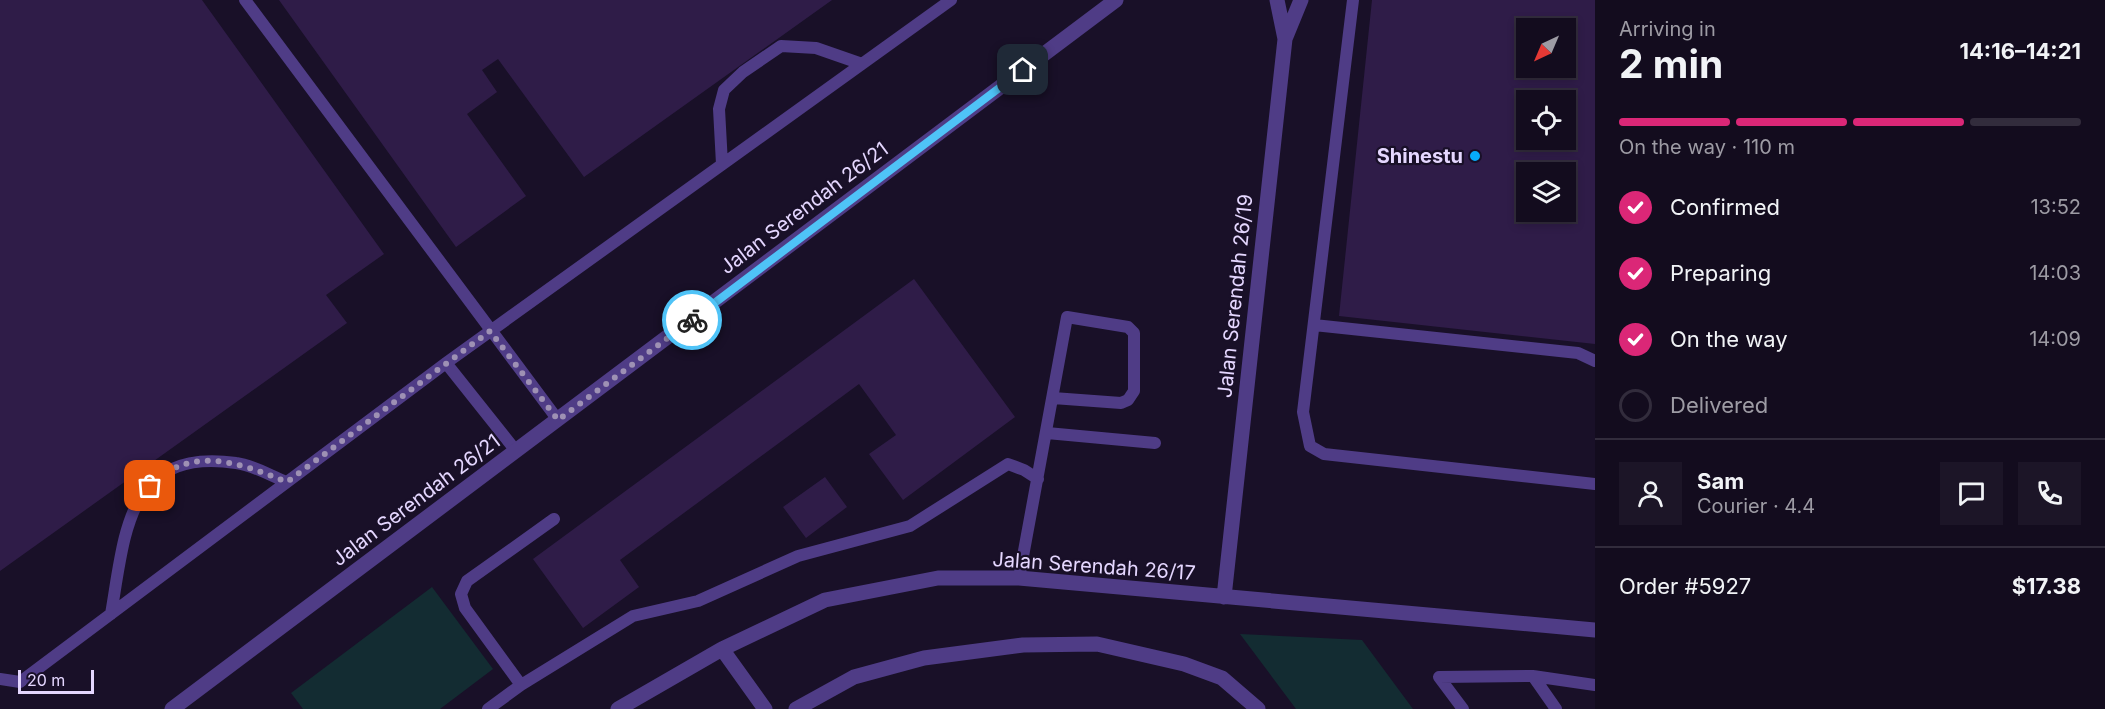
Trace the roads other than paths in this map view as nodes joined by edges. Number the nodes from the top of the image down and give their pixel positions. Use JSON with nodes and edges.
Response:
{"nodes":[{"id":1,"x":245,"y":0,"type":"edge"},
{"id":2,"x":951,"y":0,"type":"edge"},
{"id":3,"x":1116,"y":0,"type":"edge"},
{"id":4,"x":1277,"y":0,"type":"edge"},
{"id":5,"x":1301,"y":0,"type":"edge"},
{"id":6,"x":1353,"y":0,"type":"edge"},
{"id":7,"x":1285,"y":39,"type":"junction"},
{"id":8,"x":862,"y":64,"type":"junction"},
{"id":9,"x":722,"y":164,"type":"junction"},
{"id":10,"x":1314,"y":325,"type":"junction"},
{"id":11,"x":490,"y":331,"type":"junction"},
{"id":12,"x":1595,"y":361,"type":"edge"},
{"id":13,"x":446,"y":363,"type":"junction"},
{"id":14,"x":1053,"y":398,"type":"junction"},
{"id":15,"x":558,"y":420,"type":"junction"},
{"id":16,"x":1047,"y":433,"type":"junction"},
{"id":17,"x":1155,"y":443,"type":"dead end"},
{"id":18,"x":516,"y":452,"type":"junction"},
{"id":19,"x":1038,"y":479,"type":"junction"},
{"id":20,"x":287,"y":482,"type":"junction"},
{"id":21,"x":1595,"y":484,"type":"edge"},
{"id":22,"x":554,"y":519,"type":"dead end"},
{"id":23,"x":1019,"y":578,"type":"junction"},
{"id":24,"x":1224,"y":597,"type":"junction"},
{"id":25,"x":111,"y":614,"type":"junction"},
{"id":26,"x":1595,"y":630,"type":"edge"},
{"id":27,"x":722,"y":649,"type":"junction"},
{"id":28,"x":1533,"y":676,"type":"junction"},
{"id":29,"x":0,"y":679,"type":"edge"},
{"id":30,"x":521,"y":685,"type":"junction"},
{"id":31,"x":1595,"y":685,"type":"edge"},
{"id":32,"x":172,"y":709,"type":"edge"},
{"id":33,"x":488,"y":709,"type":"edge"},
{"id":34,"x":618,"y":709,"type":"edge"},
{"id":35,"x":765,"y":709,"type":"edge"},
{"id":36,"x":796,"y":709,"type":"edge"},
{"id":37,"x":1258,"y":709,"type":"edge"},
{"id":38,"x":1463,"y":709,"type":"edge"},
{"id":39,"x":1556,"y":709,"type":"edge"}],
"edges":[{"from":1,"to":11,"type":"lane"},
{"from":2,"to":8,"type":"lane"},
{"from":3,"to":15,"type":"street","name":"Jalan Serendah 26/21"},
{"from":4,"to":7,"type":"street","name":"Jalan Serendah 26/19"},
{"from":5,"to":7,"type":"street"},
{"from":6,"to":10,"type":"lane"},
{"from":7,"to":24,"type":"street","name":"Jalan Serendah 26/19"},
{"from":8,"to":9,"type":"lane"},
{"from":8,"to":9,"type":"lane"},
{"from":9,"to":11,"type":"lane"},
{"from":10,"to":12,"type":"lane"},
{"from":10,"to":21,"type":"lane"},
{"from":11,"to":13,"type":"lane"},
{"from":11,"to":15,"type":"lane"},
{"from":13,"to":18,"type":"lane"},
{"from":13,"to":20,"type":"lane"},
{"from":14,"to":14,"type":"lane"},
{"from":14,"to":16,"type":"lane"},
{"from":15,"to":18,"type":"street","name":"Jalan Serendah 26/21"},
{"from":16,"to":17,"type":"lane"},
{"from":16,"to":19,"type":"lane"},
{"from":18,"to":32,"type":"street","name":"Jalan Serendah 26/21"},
{"from":19,"to":23,"type":"lane"},
{"from":19,"to":30,"type":"lane"},
{"from":20,"to":25,"type":"lane"},
{"from":20,"to":25,"type":"lane"},
{"from":22,"to":30,"type":"lane"},
{"from":23,"to":24,"type":"street","name":"Jalan Serendah 26/17"},
{"from":23,"to":27,"type":"street","name":"Jalan Serendah 26/17"},
{"from":24,"to":26,"type":"street","name":"Jalan Serendah 26/17"},
{"from":25,"to":29,"type":"lane"},
{"from":27,"to":34,"type":"street","name":"Jalan Serendah 26/17"},
{"from":27,"to":35,"type":"street"},
{"from":28,"to":31,"type":"lane"},
{"from":28,"to":38,"type":"lane"},
{"from":28,"to":39,"type":"lane"},
{"from":30,"to":33,"type":"lane"},
{"from":36,"to":37,"type":"street"}]}
